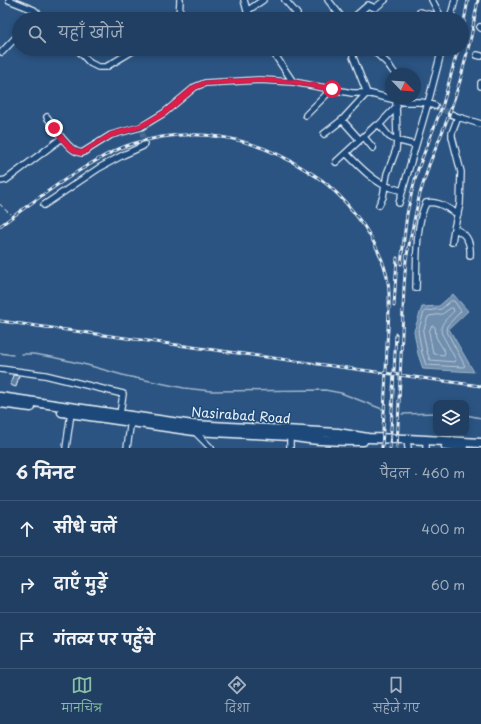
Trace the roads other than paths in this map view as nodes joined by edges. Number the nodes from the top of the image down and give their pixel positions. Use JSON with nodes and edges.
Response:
{"nodes":[{"id":1,"x":9,"y":0,"type":"edge"},
{"id":2,"x":180,"y":0,"type":"edge"},
{"id":3,"x":244,"y":0,"type":"edge"},
{"id":4,"x":263,"y":0,"type":"edge"},
{"id":5,"x":285,"y":0,"type":"edge"},
{"id":6,"x":328,"y":0,"type":"edge"},
{"id":7,"x":385,"y":0,"type":"edge"},
{"id":8,"x":432,"y":0,"type":"edge"},
{"id":9,"x":455,"y":0,"type":"edge"},
{"id":10,"x":333,"y":3,"type":"edge"},
{"id":11,"x":247,"y":11,"type":"joint"},
{"id":12,"x":35,"y":12,"type":"edge"},
{"id":13,"x":179,"y":12,"type":"edge"},
{"id":14,"x":295,"y":12,"type":"edge"},
{"id":15,"x":339,"y":12,"type":"edge"},
{"id":16,"x":360,"y":12,"type":"edge"},
{"id":17,"x":440,"y":12,"type":"edge"},
{"id":18,"x":452,"y":12,"type":"edge"},
{"id":19,"x":12,"y":41,"type":"edge"},
{"id":20,"x":2,"y":52,"type":"dead end"},
{"id":21,"x":83,"y":56,"type":"edge"},
{"id":22,"x":125,"y":56,"type":"edge"},
{"id":23,"x":276,"y":56,"type":"edge"},
{"id":24,"x":353,"y":56,"type":"edge"},
{"id":25,"x":380,"y":56,"type":"edge"},
{"id":26,"x":440,"y":56,"type":"edge"},
{"id":27,"x":391,"y":68,"type":"edge"},
{"id":28,"x":293,"y":82,"type":"junction"},
{"id":29,"x":332,"y":89,"type":"junction"},
{"id":30,"x":367,"y":93,"type":"junction"},
{"id":31,"x":385,"y":99,"type":"edge"},
{"id":32,"x":421,"y":102,"type":"edge"},
{"id":33,"x":428,"y":103,"type":"junction"},
{"id":34,"x":395,"y":104,"type":"edge"},
{"id":35,"x":396,"y":104,"type":"edge"},
{"id":36,"x":435,"y":106,"type":"tunnel mouth"},
{"id":37,"x":451,"y":114,"type":"tunnel mouth"},
{"id":38,"x":306,"y":115,"type":"dead end"},
{"id":39,"x":47,"y":117,"type":"dead end"},
{"id":40,"x":458,"y":117,"type":"junction"},
{"id":41,"x":342,"y":120,"type":"junction"},
{"id":42,"x":481,"y":124,"type":"edge"},
{"id":43,"x":379,"y":125,"type":"junction"},
{"id":44,"x":324,"y":134,"type":"dead end"},
{"id":45,"x":62,"y":138,"type":"junction"},
{"id":46,"x":362,"y":138,"type":"junction"},
{"id":47,"x":397,"y":140,"type":"junction"},
{"id":48,"x":144,"y":143,"type":"dead end"},
{"id":49,"x":415,"y":145,"type":"junction"},
{"id":50,"x":373,"y":148,"type":"dead end"},
{"id":51,"x":346,"y":153,"type":"junction"},
{"id":52,"x":336,"y":162,"type":"dead end"},
{"id":53,"x":0,"y":181,"type":"edge"},
{"id":54,"x":386,"y":186,"type":"junction"},
{"id":55,"x":402,"y":191,"type":"junction"},
{"id":56,"x":399,"y":203,"type":"dead end"},
{"id":57,"x":44,"y":205,"type":"dead end"},
{"id":58,"x":379,"y":205,"type":"dead end"},
{"id":59,"x":458,"y":214,"type":"junction"},
{"id":60,"x":456,"y":230,"type":"junction"},
{"id":61,"x":452,"y":242,"type":"dead end"},
{"id":62,"x":470,"y":256,"type":"dead end"},
{"id":63,"x":416,"y":288,"type":"dead end"},
{"id":64,"x":0,"y":368,"type":"edge"},
{"id":65,"x":0,"y":397,"type":"edge"},
{"id":66,"x":0,"y":403,"type":"edge"},
{"id":67,"x":71,"y":413,"type":"junction"},
{"id":68,"x":120,"y":414,"type":"junction"},
{"id":69,"x":132,"y":419,"type":"junction"},
{"id":70,"x":194,"y":431,"type":"junction"},
{"id":71,"x":302,"y":435,"type":"junction"},
{"id":72,"x":290,"y":436,"type":"junction"},
{"id":73,"x":339,"y":441,"type":"edge"},
{"id":74,"x":408,"y":443,"type":"edge"},
{"id":75,"x":481,"y":443,"type":"edge"},
{"id":76,"x":426,"y":446,"type":"edge"},
{"id":77,"x":66,"y":448,"type":"edge"},
{"id":78,"x":127,"y":448,"type":"edge"},
{"id":79,"x":211,"y":448,"type":"edge"},
{"id":80,"x":290,"y":448,"type":"edge"},
{"id":81,"x":464,"y":448,"type":"edge"}],
"edges":[{"from":1,"to":12,"type":"street"},
{"from":2,"to":13,"type":"street"},
{"from":3,"to":11,"type":"street"},
{"from":4,"to":11,"type":"street"},
{"from":5,"to":14,"type":"street"},
{"from":6,"to":10,"type":"street"},
{"from":7,"to":16,"type":"street"},
{"from":8,"to":17,"type":"street"},
{"from":9,"to":18,"type":"street"},
{"from":10,"to":15,"type":"street"},
{"from":19,"to":20,"type":"street"},
{"from":21,"to":22,"type":"street"},
{"from":23,"to":28,"type":"street"},
{"from":24,"to":30,"type":"street"},
{"from":25,"to":27,"type":"street"},
{"from":26,"to":33,"type":"street"},
{"from":28,"to":29,"type":"street"},
{"from":28,"to":45,"type":"street"},
{"from":29,"to":30,"type":"street"},
{"from":29,"to":38,"type":"street"},
{"from":30,"to":31,"type":"street"},
{"from":30,"to":41,"type":"street"},
{"from":32,"to":33,"type":"street"},
{"from":33,"to":36,"type":"street"},
{"from":33,"to":49,"type":"street"},
{"from":34,"to":43,"type":"street"},
{"from":35,"to":47,"type":"street"},
{"from":37,"to":40,"type":"street"},
{"from":39,"to":45,"type":"street"},
{"from":40,"to":42,"type":"street"},
{"from":40,"to":59,"type":"street"},
{"from":41,"to":44,"type":"street"},
{"from":41,"to":46,"type":"street"},
{"from":43,"to":46,"type":"street"},
{"from":43,"to":47,"type":"street"},
{"from":45,"to":53,"type":"street"},
{"from":46,"to":50,"type":"street"},
{"from":46,"to":51,"type":"street"},
{"from":47,"to":49,"type":"street"},
{"from":47,"to":54,"type":"street"},
{"from":48,"to":57,"type":"street"},
{"from":49,"to":55,"type":"street"},
{"from":51,"to":52,"type":"street"},
{"from":51,"to":54,"type":"street"},
{"from":54,"to":55,"type":"street"},
{"from":54,"to":58,"type":"street"},
{"from":55,"to":56,"type":"street"},
{"from":59,"to":60,"type":"street"},
{"from":59,"to":63,"type":"street"},
{"from":60,"to":61,"type":"street"},
{"from":60,"to":62,"type":"street"},
{"from":64,"to":68,"type":"street"},
{"from":65,"to":68,"type":"highway","name":"Nasirabad Road"},
{"from":66,"to":67,"type":"highway","name":"Nasirabad Road"},
{"from":67,"to":69,"type":"highway","name":"Nasirabad Road"},
{"from":67,"to":77,"type":"street"},
{"from":68,"to":69,"type":"highway","name":"Nasirabad Road"},
{"from":69,"to":70,"type":"highway","name":"Nasirabad Road"},
{"from":69,"to":71,"type":"highway","name":"Nasirabad Road"},
{"from":69,"to":78,"type":"street"},
{"from":70,"to":72,"type":"highway","name":"Nasirabad Road"},
{"from":70,"to":79,"type":"street"},
{"from":71,"to":72,"type":"highway","name":"Nasirabad Road"},
{"from":71,"to":73,"type":"highway","name":"Nasirabad Road"},
{"from":72,"to":80,"type":"street"},
{"from":73,"to":74,"type":"highway","name":"Nasirabad Road"},
{"from":74,"to":75,"type":"highway","name":"Nasirabad Road"},
{"from":74,"to":76,"type":"highway","name":"Nasirabad Road"},
{"from":76,"to":81,"type":"highway","name":"Nasirabad Road"}]}
